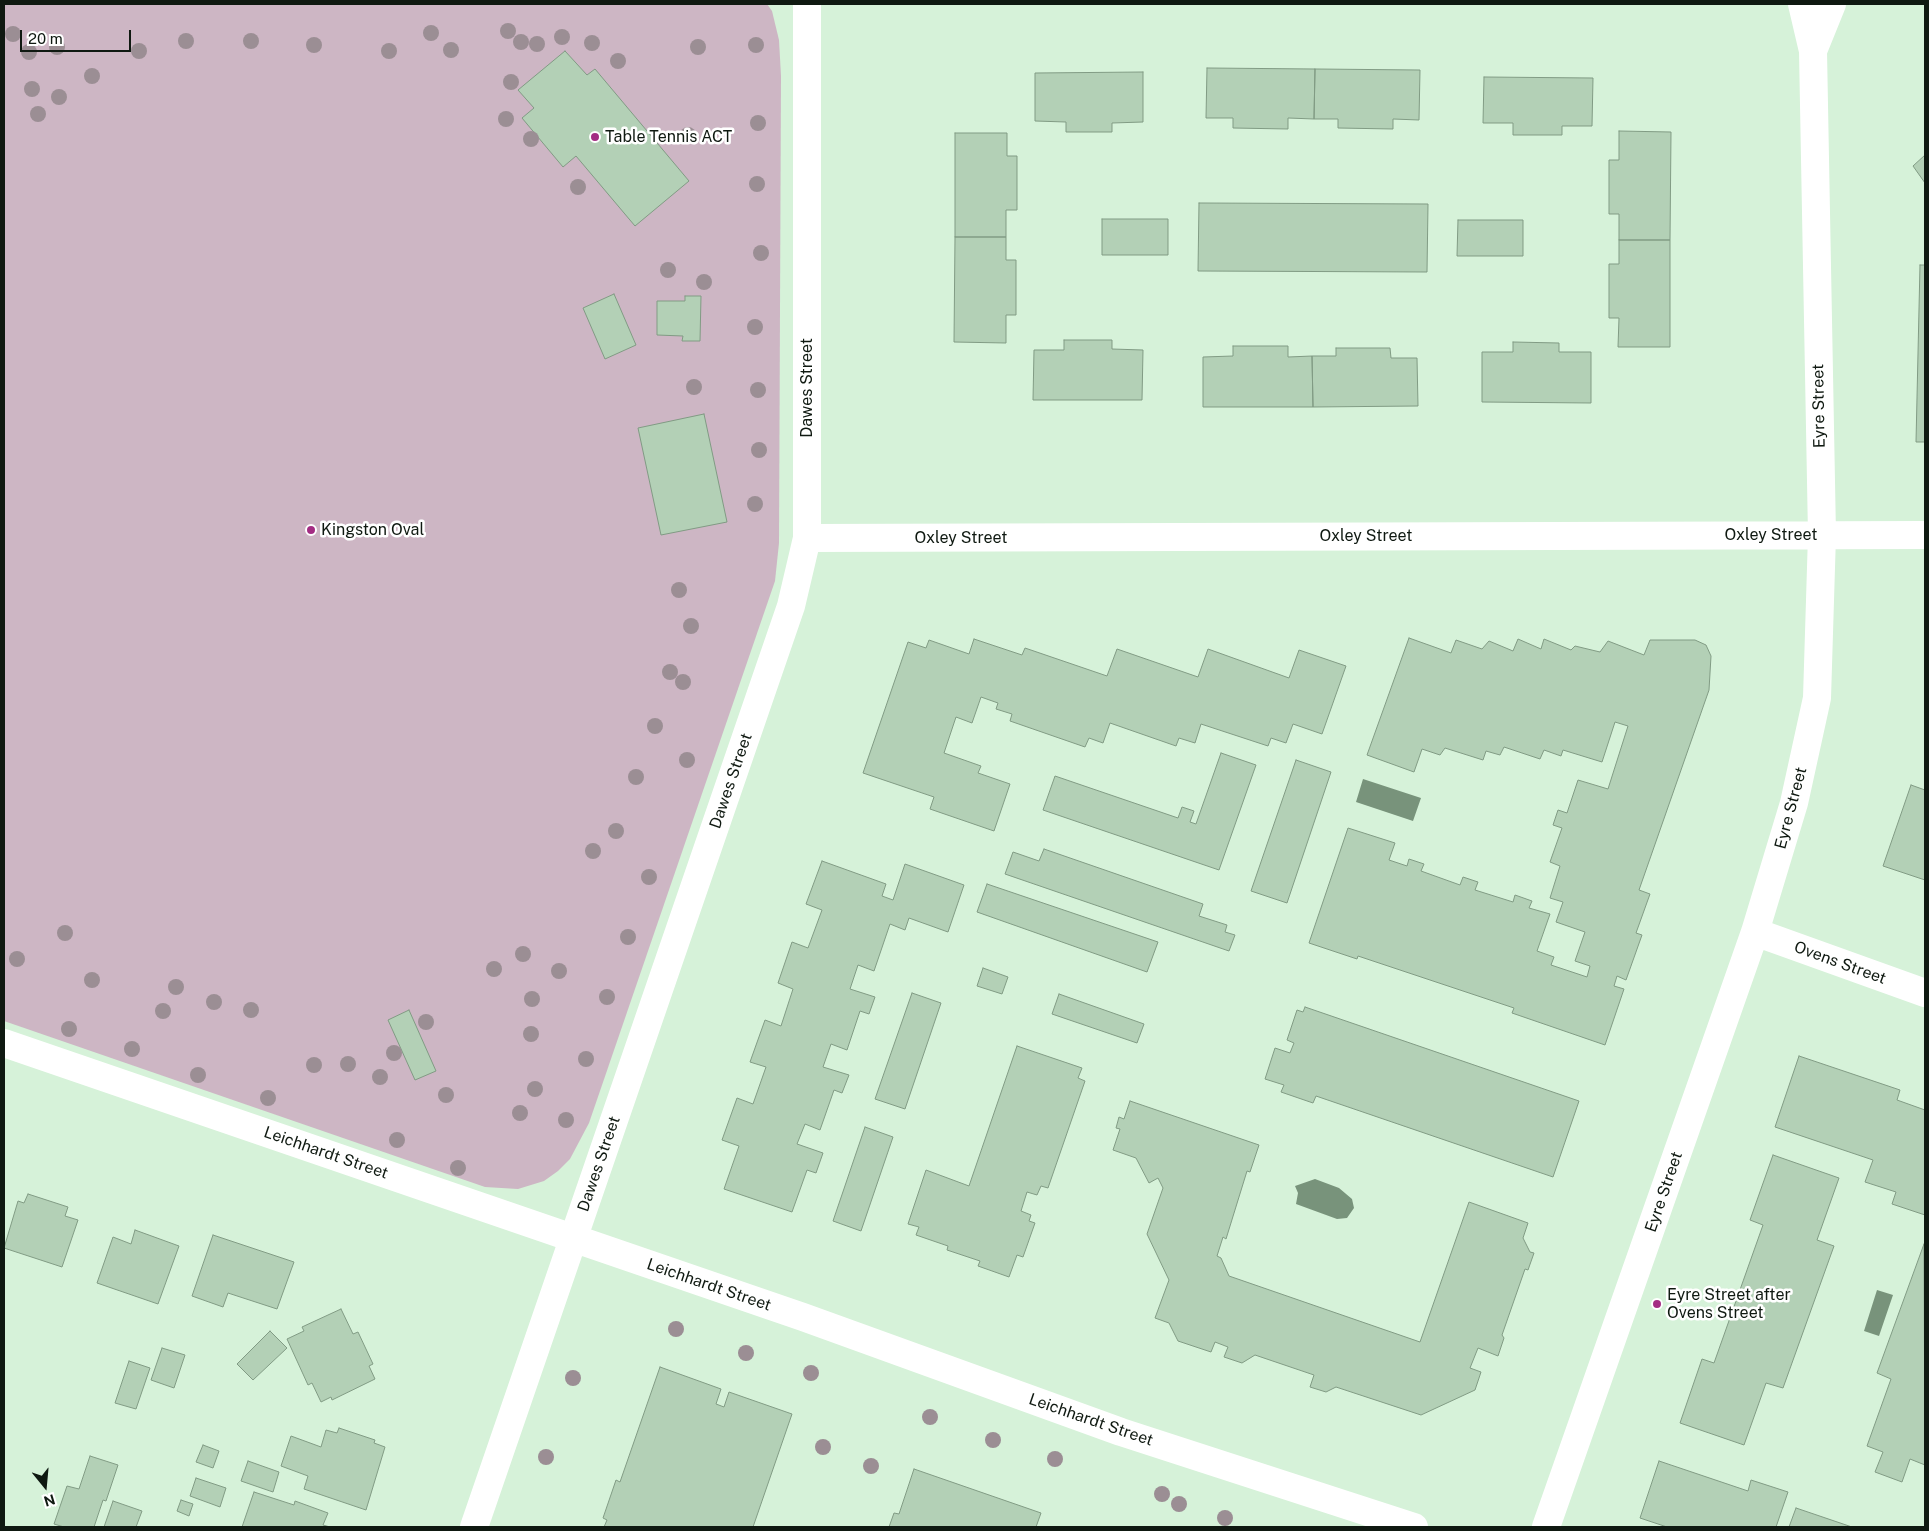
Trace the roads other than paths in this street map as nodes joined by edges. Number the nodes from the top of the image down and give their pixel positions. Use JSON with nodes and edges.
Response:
{"nodes":[{"id":1,"x":807,"y":4,"type":"edge"},
{"id":2,"x":1802,"y":4,"type":"edge"},
{"id":3,"x":1832,"y":4,"type":"edge"},
{"id":4,"x":1813,"y":51,"type":"junction"},
{"id":5,"x":1822,"y":535,"type":"junction"},
{"id":6,"x":1925,"y":535,"type":"edge"},
{"id":7,"x":807,"y":538,"type":"junction"},
{"id":8,"x":1755,"y":932,"type":"junction"},
{"id":9,"x":1925,"y":993,"type":"edge"},
{"id":10,"x":4,"y":1043,"type":"edge"},
{"id":11,"x":574,"y":1238,"type":"junction"},
{"id":12,"x":474,"y":1527,"type":"edge"},
{"id":13,"x":1414,"y":1527,"type":"edge"},
{"id":14,"x":1546,"y":1527,"type":"edge"}],
"edges":[{"from":1,"to":7,"type":"street","name":"Dawes Street"},
{"from":2,"to":4,"type":"street","name":"Eyre Street"},
{"from":3,"to":4,"type":"street","name":"Eyre Street"},
{"from":4,"to":5,"type":"street","name":"Eyre Street"},
{"from":5,"to":6,"type":"street","name":"Oxley Street"},
{"from":5,"to":7,"type":"street","name":"Oxley Street"},
{"from":5,"to":8,"type":"street","name":"Eyre Street"},
{"from":7,"to":11,"type":"street","name":"Dawes Street"},
{"from":8,"to":9,"type":"street","name":"Ovens Street"},
{"from":8,"to":14,"type":"street","name":"Eyre Street"},
{"from":10,"to":11,"type":"street","name":"Leichhardt Street"},
{"from":11,"to":12,"type":"street","name":"Dawes Street"},
{"from":11,"to":13,"type":"street","name":"Leichhardt Street"}]}
